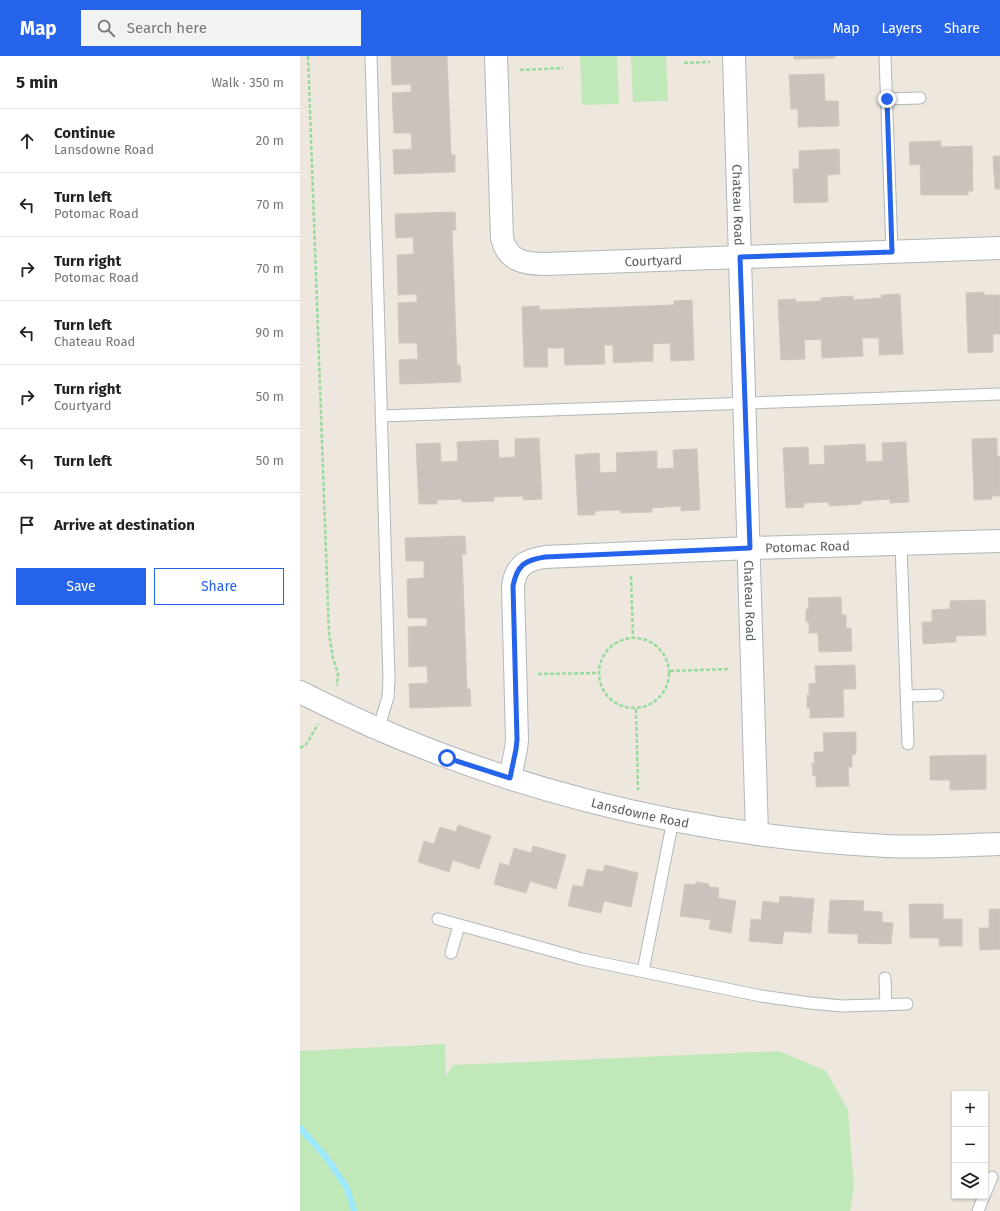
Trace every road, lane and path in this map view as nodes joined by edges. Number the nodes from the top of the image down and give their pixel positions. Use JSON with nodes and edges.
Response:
{"nodes":[{"id":1,"x":308,"y":56,"type":"edge"},
{"id":2,"x":371,"y":56,"type":"edge"},
{"id":3,"x":496,"y":56,"type":"edge"},
{"id":4,"x":734,"y":56,"type":"edge"},
{"id":5,"x":885,"y":56,"type":"edge"},
{"id":6,"x":710,"y":62,"type":"dead end"},
{"id":7,"x":684,"y":63,"type":"dead end"},
{"id":8,"x":563,"y":68,"type":"dead end"},
{"id":9,"x":520,"y":70,"type":"dead end"},
{"id":10,"x":920,"y":98,"type":"dead end"},
{"id":11,"x":887,"y":99,"type":"junction"},
{"id":12,"x":1000,"y":248,"type":"edge"},
{"id":13,"x":892,"y":252,"type":"junction"},
{"id":14,"x":740,"y":257,"type":"junction"},
{"id":15,"x":1000,"y":394,"type":"edge"},
{"id":16,"x":745,"y":403,"type":"junction"},
{"id":17,"x":381,"y":416,"type":"junction"},
{"id":18,"x":1000,"y":541,"type":"edge"},
{"id":19,"x":901,"y":544,"type":"junction"},
{"id":20,"x":750,"y":548,"type":"junction"},
{"id":21,"x":631,"y":576,"type":"dead end"},
{"id":22,"x":633,"y":638,"type":"junction"},
{"id":23,"x":730,"y":669,"type":"dead end"},
{"id":24,"x":670,"y":671,"type":"junction"},
{"id":25,"x":599,"y":673,"type":"junction"},
{"id":26,"x":538,"y":674,"type":"dead end"},
{"id":27,"x":300,"y":692,"type":"edge"},
{"id":28,"x":938,"y":695,"type":"dead end"},
{"id":29,"x":907,"y":696,"type":"junction"},
{"id":30,"x":326,"y":705,"type":"junction"},
{"id":31,"x":636,"y":709,"type":"junction"},
{"id":32,"x":378,"y":730,"type":"junction"},
{"id":33,"x":908,"y":744,"type":"dead end"},
{"id":34,"x":300,"y":748,"type":"edge"},
{"id":35,"x":510,"y":778,"type":"junction"},
{"id":36,"x":638,"y":791,"type":"dead end"},
{"id":37,"x":673,"y":820,"type":"junction"},
{"id":38,"x":757,"y":834,"type":"junction"},
{"id":39,"x":1000,"y":844,"type":"edge"},
{"id":40,"x":438,"y":919,"type":"dead end"},
{"id":41,"x":459,"y":926,"type":"junction"},
{"id":42,"x":450,"y":953,"type":"dead end"},
{"id":43,"x":643,"y":971,"type":"junction"},
{"id":44,"x":885,"y":978,"type":"dead end"},
{"id":45,"x":907,"y":1004,"type":"dead end"},
{"id":46,"x":886,"y":1005,"type":"junction"},
{"id":47,"x":992,"y":1177,"type":"dead end"},
{"id":48,"x":988,"y":1187,"type":"edge"},
{"id":49,"x":983,"y":1199,"type":"edge"},
{"id":50,"x":978,"y":1211,"type":"edge"}],
"edges":[{"from":1,"to":30,"type":"path"},
{"from":2,"to":17,"type":"lane"},
{"from":3,"to":14,"type":"street","name":"Courtyard"},
{"from":4,"to":14,"type":"street","name":"Chateau Road"},
{"from":5,"to":11,"type":"lane"},
{"from":6,"to":7,"type":"path"},
{"from":8,"to":9,"type":"path"},
{"from":10,"to":11,"type":"lane"},
{"from":11,"to":13,"type":"lane"},
{"from":12,"to":13,"type":"street","name":"Courtyard"},
{"from":13,"to":14,"type":"street","name":"Courtyard"},
{"from":14,"to":16,"type":"street","name":"Chateau Road"},
{"from":15,"to":16,"type":"lane"},
{"from":16,"to":17,"type":"lane"},
{"from":16,"to":20,"type":"street","name":"Chateau Road"},
{"from":17,"to":32,"type":"lane"},
{"from":18,"to":19,"type":"street","name":"Potomac Road"},
{"from":19,"to":20,"type":"street","name":"Potomac Road"},
{"from":19,"to":29,"type":"lane"},
{"from":20,"to":35,"type":"street","name":"Potomac Road"},
{"from":20,"to":38,"type":"street","name":"Chateau Road"},
{"from":21,"to":22,"type":"path"},
{"from":22,"to":24,"type":"path"},
{"from":22,"to":25,"type":"path"},
{"from":23,"to":24,"type":"path"},
{"from":24,"to":31,"type":"path"},
{"from":25,"to":26,"type":"path"},
{"from":25,"to":31,"type":"path"},
{"from":27,"to":30,"type":"street","name":"Lansdowne Road"},
{"from":28,"to":29,"type":"lane"},
{"from":29,"to":33,"type":"lane"},
{"from":30,"to":32,"type":"street","name":"Lansdowne Road"},
{"from":30,"to":34,"type":"path"},
{"from":31,"to":36,"type":"path"},
{"from":32,"to":35,"type":"street","name":"Lansdowne Road"},
{"from":35,"to":37,"type":"street","name":"Lansdowne Road"},
{"from":37,"to":38,"type":"street","name":"Lansdowne Road"},
{"from":37,"to":43,"type":"lane"},
{"from":38,"to":39,"type":"street","name":"Lansdowne Road"},
{"from":40,"to":41,"type":"lane"},
{"from":41,"to":42,"type":"lane"},
{"from":41,"to":43,"type":"lane"},
{"from":43,"to":46,"type":"lane"},
{"from":44,"to":46,"type":"lane"},
{"from":45,"to":46,"type":"lane"},
{"from":47,"to":48,"type":"lane"},
{"from":49,"to":50,"type":"lane"}]}
